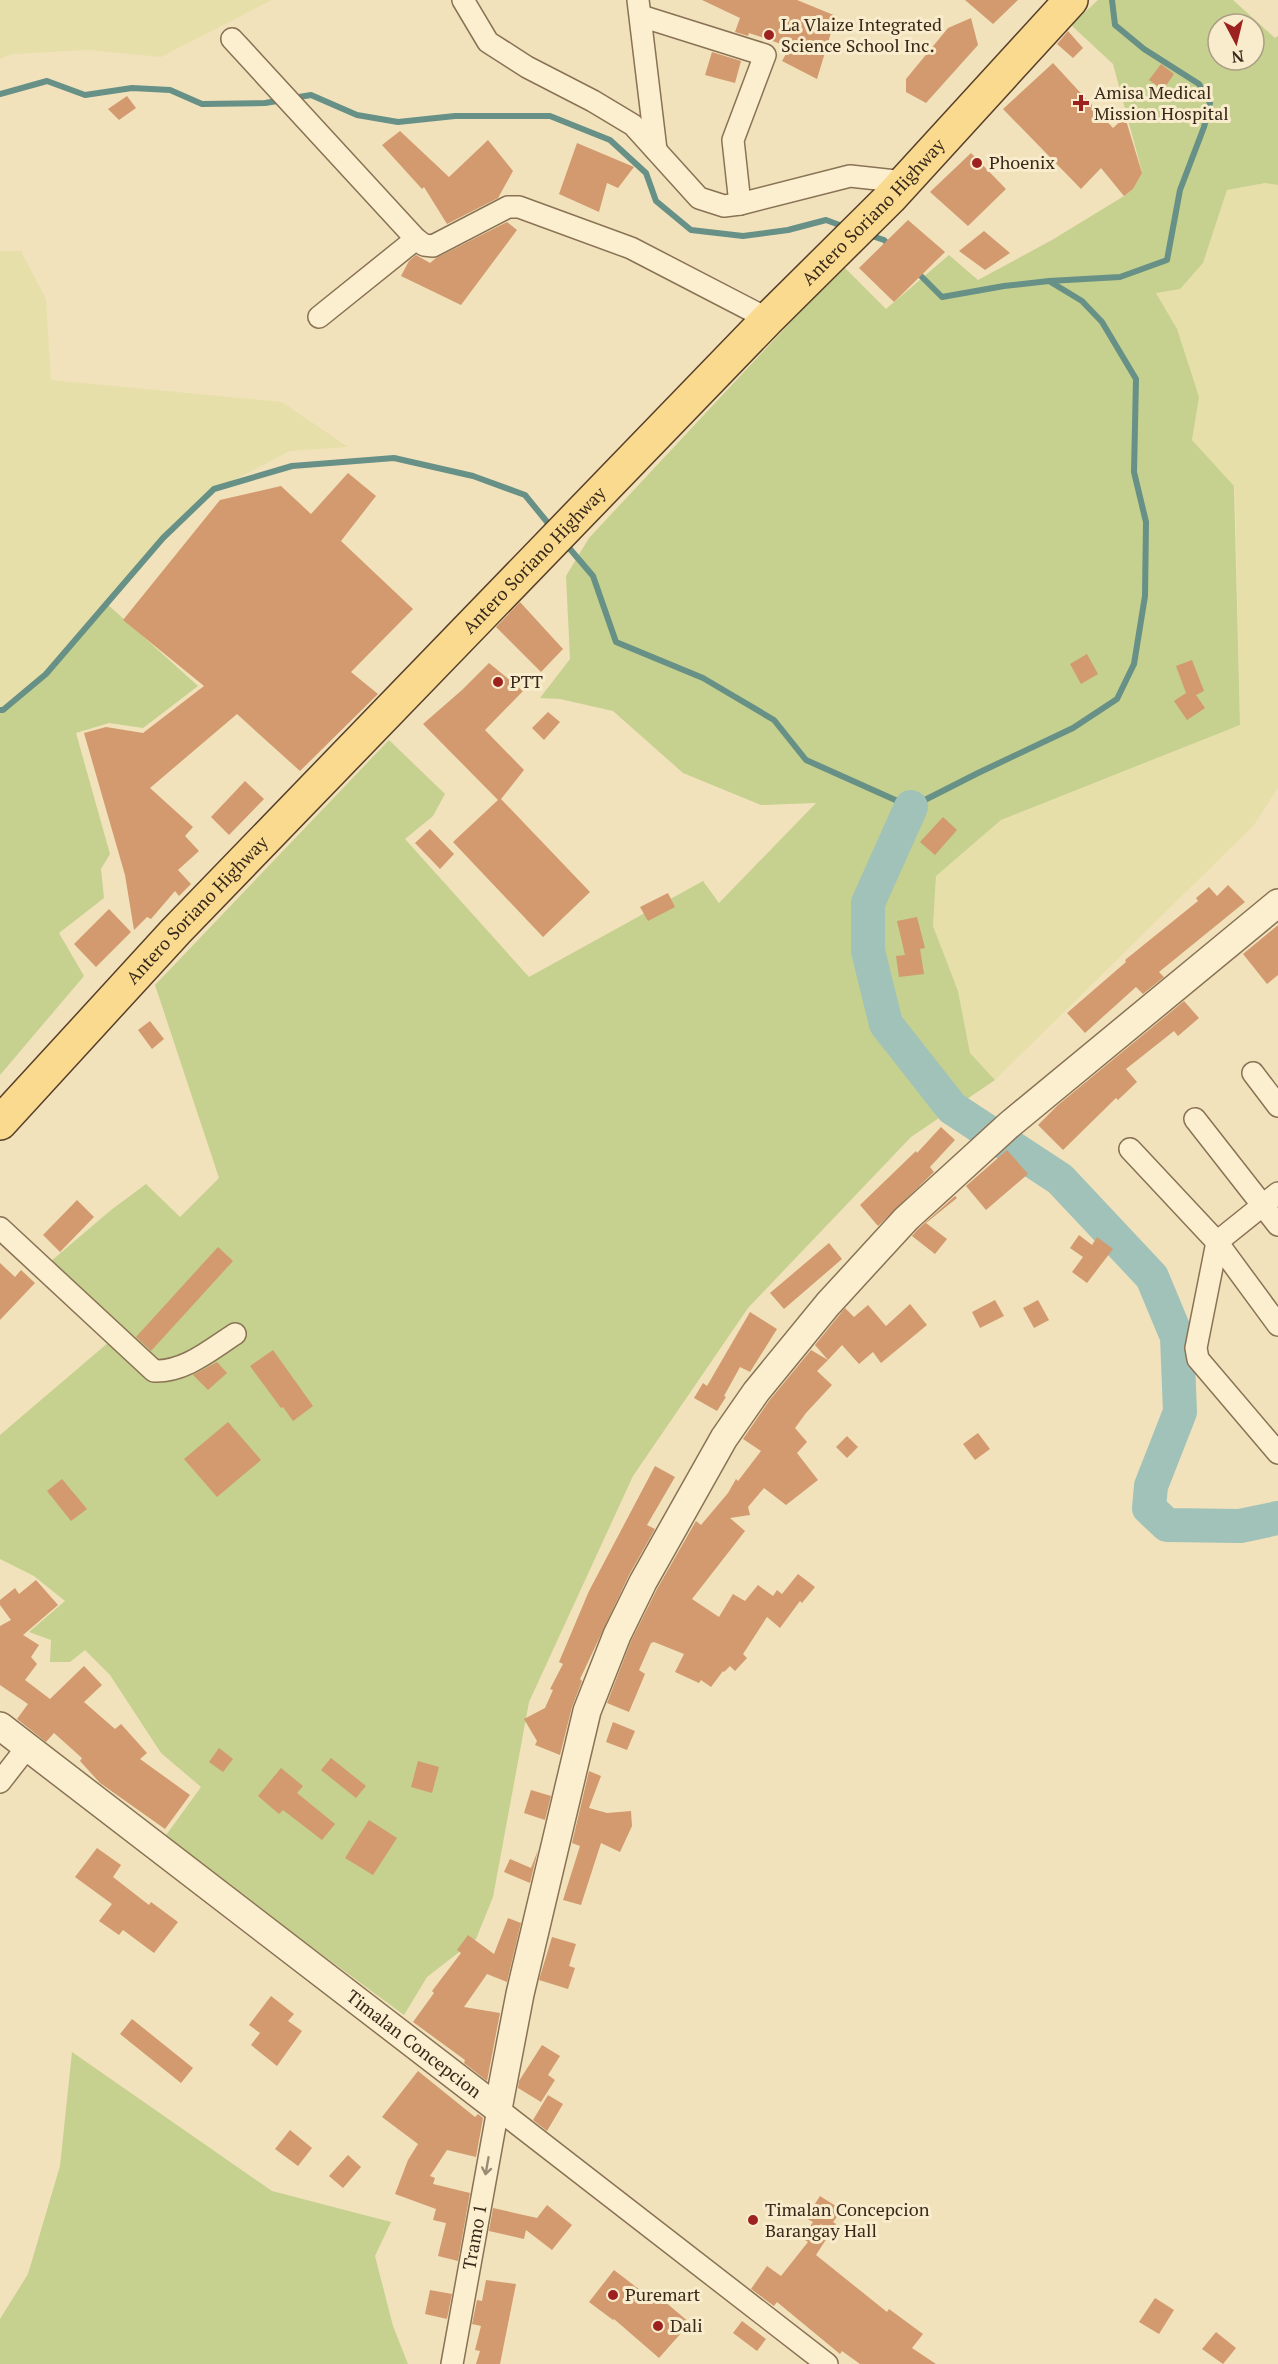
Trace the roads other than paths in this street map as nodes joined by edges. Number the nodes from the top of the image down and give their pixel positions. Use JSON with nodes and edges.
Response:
{"nodes":[{"id":1,"x":463,"y":0,"type":"edge"},
{"id":2,"x":1071,"y":0,"type":"edge"},
{"id":3,"x":639,"y":8,"type":"edge"},
{"id":4,"x":232,"y":39,"type":"dead end"},
{"id":5,"x":656,"y":150,"type":"junction"},
{"id":6,"x":905,"y":182,"type":"junction"},
{"id":7,"x":740,"y":204,"type":"junction"},
{"id":8,"x":416,"y":239,"type":"junction"},
{"id":9,"x":319,"y":317,"type":"dead end"},
{"id":10,"x":768,"y":319,"type":"junction"},
{"id":11,"x":1278,"y":903,"type":"edge"},
{"id":12,"x":1253,"y":1073,"type":"dead end"},
{"id":13,"x":1278,"y":1106,"type":"edge"},
{"id":14,"x":1195,"y":1119,"type":"dead end"},
{"id":15,"x":0,"y":1124,"type":"edge"},
{"id":16,"x":1130,"y":1149,"type":"dead end"},
{"id":17,"x":1270,"y":1199,"type":"edge"},
{"id":18,"x":1278,"y":1225,"type":"edge"},
{"id":19,"x":0,"y":1228,"type":"edge"},
{"id":20,"x":1217,"y":1242,"type":"junction"},
{"id":21,"x":1278,"y":1324,"type":"edge"},
{"id":22,"x":235,"y":1334,"type":"dead end"},
{"id":23,"x":1278,"y":1454,"type":"edge"},
{"id":24,"x":0,"y":1726,"type":"edge"},
{"id":25,"x":28,"y":1746,"type":"junction"},
{"id":26,"x":0,"y":1782,"type":"edge"},
{"id":27,"x":498,"y":2109,"type":"junction"},
{"id":28,"x":452,"y":2364,"type":"edge"},
{"id":29,"x":825,"y":2364,"type":"edge"}],
"edges":[{"from":1,"to":5,"type":"street"},
{"from":2,"to":6,"type":"main road","name":"Antero Soriano Highway"},
{"from":3,"to":5,"type":"street"},
{"from":3,"to":7,"type":"street"},
{"from":4,"to":8,"type":"street"},
{"from":5,"to":7,"type":"street"},
{"from":6,"to":7,"type":"street"},
{"from":6,"to":10,"type":"main road","name":"Antero Soriano Highway"},
{"from":8,"to":9,"type":"street"},
{"from":8,"to":10,"type":"street"},
{"from":10,"to":15,"type":"main road","name":"Antero Soriano Highway"},
{"from":11,"to":27,"type":"street"},
{"from":12,"to":13,"type":"street"},
{"from":14,"to":17,"type":"street"},
{"from":16,"to":20,"type":"street"},
{"from":17,"to":18,"type":"street"},
{"from":17,"to":20,"type":"street"},
{"from":19,"to":22,"type":"street"},
{"from":20,"to":21,"type":"street"},
{"from":20,"to":23,"type":"street"},
{"from":24,"to":25,"type":"street","name":"Timalan Concepcion"},
{"from":25,"to":26,"type":"street"},
{"from":25,"to":27,"type":"street","name":"Timalan Concepcion"},
{"from":27,"to":28,"type":"street","name":"Tramo 1","one_way":true},
{"from":27,"to":29,"type":"street","name":"Timalan Concepcion"}]}
